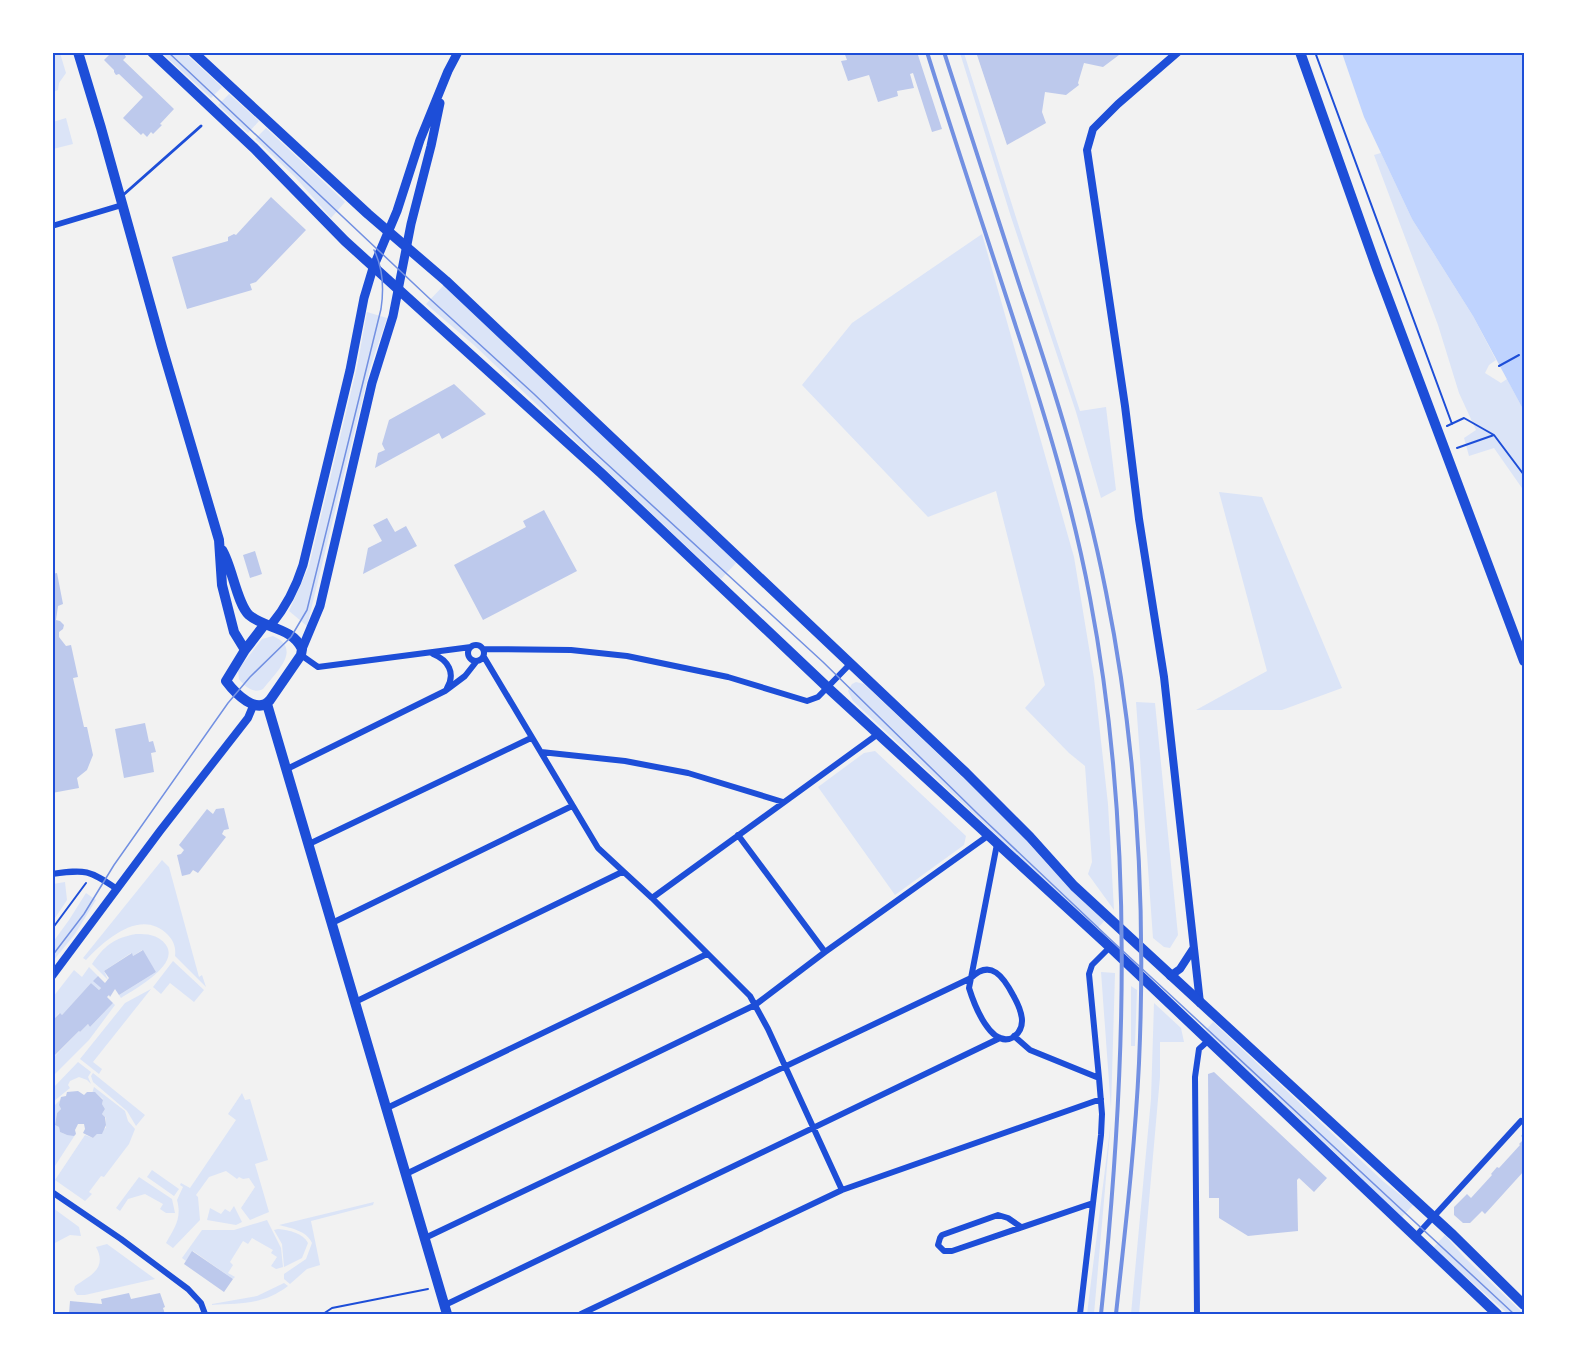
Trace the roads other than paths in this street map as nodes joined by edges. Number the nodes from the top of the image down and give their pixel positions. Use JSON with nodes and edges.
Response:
{"nodes":[{"id":1,"x":78,"y":52,"type":"edge"},
{"id":2,"x":153,"y":52,"type":"edge"},
{"id":3,"x":193,"y":52,"type":"edge"},
{"id":4,"x":458,"y":52,"type":"edge"},
{"id":5,"x":1178,"y":52,"type":"edge"},
{"id":6,"x":1300,"y":52,"type":"edge"},
{"id":7,"x":444,"y":80,"type":"junction"},
{"id":8,"x":201,"y":126,"type":"dead end"},
{"id":9,"x":121,"y":201,"type":"junction"},
{"id":10,"x":52,"y":226,"type":"edge"},
{"id":11,"x":388,"y":231,"type":"junction"},
{"id":12,"x":407,"y":246,"type":"junction"},
{"id":13,"x":373,"y":266,"type":"junction"},
{"id":14,"x":399,"y":289,"type":"junction"},
{"id":15,"x":221,"y":548,"type":"junction"},
{"id":16,"x":268,"y":625,"type":"junction"},
{"id":17,"x":471,"y":647,"type":"junction"},
{"id":18,"x":483,"y":648,"type":"junction"},
{"id":19,"x":245,"y":650,"type":"junction"},
{"id":20,"x":301,"y":652,"type":"junction"},
{"id":21,"x":431,"y":653,"type":"junction"},
{"id":22,"x":484,"y":657,"type":"junction"},
{"id":23,"x":1524,"y":661,"type":"edge"},
{"id":24,"x":476,"y":662,"type":"junction"},
{"id":25,"x":851,"y":663,"type":"junction"},
{"id":26,"x":827,"y":687,"type":"junction"},
{"id":27,"x":445,"y":691,"type":"junction"},
{"id":28,"x":267,"y":704,"type":"junction"},
{"id":29,"x":253,"y":705,"type":"junction"},
{"id":30,"x":878,"y":734,"type":"junction"},
{"id":31,"x":531,"y":738,"type":"junction"},
{"id":32,"x":541,"y":752,"type":"junction"},
{"id":33,"x":287,"y":769,"type":"junction"},
{"id":34,"x":783,"y":802,"type":"junction"},
{"id":35,"x":572,"y":806,"type":"junction"},
{"id":36,"x":738,"y":835,"type":"junction"},
{"id":37,"x":989,"y":835,"type":"junction"},
{"id":38,"x":997,"y":843,"type":"junction"},
{"id":39,"x":309,"y":844,"type":"junction"},
{"id":40,"x":622,"y":872,"type":"junction"},
{"id":41,"x":52,"y":874,"type":"edge"},
{"id":42,"x":117,"y":889,"type":"junction"},
{"id":43,"x":652,"y":898,"type":"junction"},
{"id":44,"x":332,"y":923,"type":"junction"},
{"id":45,"x":1110,"y":947,"type":"junction"},
{"id":46,"x":1193,"y":949,"type":"junction"},
{"id":47,"x":825,"y":952,"type":"junction"},
{"id":48,"x":707,"y":954,"type":"junction"},
{"id":49,"x":52,"y":976,"type":"edge"},
{"id":50,"x":1170,"y":976,"type":"junction"},
{"id":51,"x":971,"y":978,"type":"junction"},
{"id":52,"x":355,"y":1002,"type":"junction"},
{"id":53,"x":1200,"y":1004,"type":"junction"},
{"id":54,"x":755,"y":1005,"type":"junction"},
{"id":55,"x":1014,"y":1036,"type":"junction"},
{"id":56,"x":1000,"y":1038,"type":"junction"},
{"id":57,"x":1209,"y":1040,"type":"junction"},
{"id":58,"x":784,"y":1067,"type":"junction"},
{"id":59,"x":1099,"y":1078,"type":"junction"},
{"id":60,"x":1101,"y":1100,"type":"junction"},
{"id":61,"x":387,"y":1108,"type":"junction"},
{"id":62,"x":1521,"y":1121,"type":"dead end"},
{"id":63,"x":813,"y":1128,"type":"junction"},
{"id":64,"x":406,"y":1174,"type":"junction"},
{"id":65,"x":842,"y":1190,"type":"junction"},
{"id":66,"x":52,"y":1192,"type":"edge"},
{"id":67,"x":1093,"y":1203,"type":"junction"},
{"id":68,"x":1432,"y":1217,"type":"junction"},
{"id":69,"x":1021,"y":1227,"type":"junction"},
{"id":70,"x":1414,"y":1237,"type":"junction"},
{"id":71,"x":424,"y":1238,"type":"junction"},
{"id":72,"x":1524,"y":1305,"type":"edge"},
{"id":73,"x":446,"y":1310,"type":"edge"},
{"id":74,"x":205,"y":1314,"type":"edge"},
{"id":75,"x":581,"y":1314,"type":"edge"},
{"id":76,"x":1080,"y":1314,"type":"edge"},
{"id":77,"x":1197,"y":1314,"type":"edge"},
{"id":78,"x":1497,"y":1314,"type":"edge"}],
"edges":[{"from":1,"to":9,"type":"main road"},
{"from":2,"to":13,"type":"main road"},
{"from":3,"to":11,"type":"main road"},
{"from":4,"to":7,"type":"main road"},
{"from":5,"to":46,"type":"street"},
{"from":6,"to":23,"type":"main road"},
{"from":7,"to":11,"type":"main road"},
{"from":7,"to":12,"type":"main road"},
{"from":8,"to":9,"type":"lane"},
{"from":9,"to":10,"type":"street"},
{"from":9,"to":15,"type":"main road"},
{"from":11,"to":12,"type":"main road"},
{"from":11,"to":13,"type":"main road"},
{"from":12,"to":14,"type":"main road"},
{"from":12,"to":25,"type":"main road"},
{"from":13,"to":14,"type":"main road"},
{"from":13,"to":16,"type":"main road"},
{"from":14,"to":20,"type":"main road"},
{"from":14,"to":26,"type":"main road"},
{"from":15,"to":16,"type":"main road"},
{"from":15,"to":19,"type":"main road"},
{"from":16,"to":19,"type":"main road"},
{"from":16,"to":20,"type":"main road"},
{"from":17,"to":18,"type":"street"},
{"from":17,"to":21,"type":"street"},
{"from":17,"to":24,"type":"street"},
{"from":18,"to":22,"type":"street"},
{"from":18,"to":26,"type":"street"},
{"from":19,"to":29,"type":"main road"},
{"from":20,"to":21,"type":"street"},
{"from":20,"to":28,"type":"main road"},
{"from":21,"to":27,"type":"street"},
{"from":22,"to":24,"type":"street"},
{"from":22,"to":31,"type":"street"},
{"from":24,"to":27,"type":"street"},
{"from":25,"to":26,"type":"street"},
{"from":25,"to":50,"type":"main road"},
{"from":26,"to":30,"type":"main road"},
{"from":27,"to":33,"type":"street"},
{"from":28,"to":29,"type":"main road"},
{"from":28,"to":33,"type":"main road"},
{"from":29,"to":42,"type":"street"},
{"from":30,"to":34,"type":"street"},
{"from":30,"to":37,"type":"main road"},
{"from":31,"to":32,"type":"street"},
{"from":31,"to":39,"type":"street"},
{"from":32,"to":34,"type":"street"},
{"from":32,"to":35,"type":"street"},
{"from":33,"to":39,"type":"main road"},
{"from":34,"to":36,"type":"street"},
{"from":35,"to":40,"type":"street"},
{"from":35,"to":44,"type":"street"},
{"from":36,"to":43,"type":"street"},
{"from":36,"to":47,"type":"street"},
{"from":37,"to":38,"type":"main road"},
{"from":37,"to":47,"type":"street"},
{"from":38,"to":45,"type":"main road"},
{"from":38,"to":51,"type":"street"},
{"from":39,"to":44,"type":"main road"},
{"from":40,"to":43,"type":"street"},
{"from":40,"to":52,"type":"street"},
{"from":41,"to":42,"type":"street"},
{"from":42,"to":49,"type":"street"},
{"from":43,"to":48,"type":"street"},
{"from":44,"to":52,"type":"main road"},
{"from":45,"to":57,"type":"main road"},
{"from":45,"to":59,"type":"street"},
{"from":46,"to":50,"type":"street"},
{"from":46,"to":53,"type":"street"},
{"from":47,"to":54,"type":"street"},
{"from":48,"to":54,"type":"street"},
{"from":48,"to":61,"type":"street"},
{"from":50,"to":53,"type":"main road"},
{"from":51,"to":55,"type":"street"},
{"from":51,"to":56,"type":"street"},
{"from":51,"to":58,"type":"street"},
{"from":52,"to":61,"type":"main road"},
{"from":53,"to":68,"type":"main road"},
{"from":54,"to":58,"type":"street"},
{"from":54,"to":64,"type":"street"},
{"from":55,"to":56,"type":"street"},
{"from":55,"to":59,"type":"street"},
{"from":56,"to":63,"type":"street"},
{"from":57,"to":70,"type":"main road"},
{"from":57,"to":77,"type":"street"},
{"from":58,"to":63,"type":"street"},
{"from":58,"to":71,"type":"street"},
{"from":59,"to":60,"type":"street"},
{"from":60,"to":65,"type":"street"},
{"from":60,"to":67,"type":"street"},
{"from":61,"to":64,"type":"main road"},
{"from":62,"to":68,"type":"street"},
{"from":63,"to":65,"type":"street"},
{"from":63,"to":73,"type":"street"},
{"from":64,"to":71,"type":"main road"},
{"from":65,"to":75,"type":"street"},
{"from":66,"to":74,"type":"street"},
{"from":67,"to":69,"type":"street"},
{"from":67,"to":76,"type":"street"},
{"from":68,"to":70,"type":"street"},
{"from":68,"to":72,"type":"main road"},
{"from":69,"to":69,"type":"street"},
{"from":70,"to":78,"type":"main road"},
{"from":71,"to":73,"type":"main road"}]}
